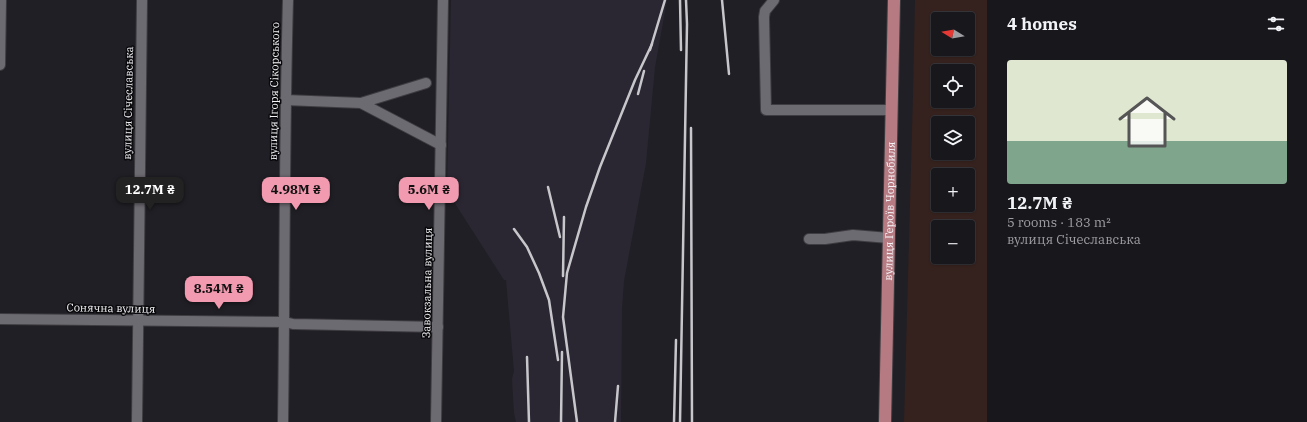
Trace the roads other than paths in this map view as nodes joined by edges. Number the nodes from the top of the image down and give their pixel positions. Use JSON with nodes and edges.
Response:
{"nodes":[{"id":1,"x":1,"y":0,"type":"edge"},
{"id":2,"x":142,"y":0,"type":"edge"},
{"id":3,"x":288,"y":0,"type":"edge"},
{"id":4,"x":443,"y":0,"type":"edge"},
{"id":5,"x":774,"y":0,"type":"edge"},
{"id":6,"x":894,"y":0,"type":"edge"},
{"id":7,"x":0,"y":65,"type":"edge"},
{"id":8,"x":426,"y":83,"type":"dead end"},
{"id":9,"x":285,"y":100,"type":"junction"},
{"id":10,"x":361,"y":103,"type":"junction"},
{"id":11,"x":892,"y":110,"type":"junction"},
{"id":12,"x":441,"y":145,"type":"junction"},
{"id":13,"x":889,"y":238,"type":"junction"},
{"id":14,"x":809,"y":239,"type":"dead end"},
{"id":15,"x":0,"y":319,"type":"edge"},
{"id":16,"x":138,"y":320,"type":"junction"},
{"id":17,"x":285,"y":322,"type":"junction"},
{"id":18,"x":438,"y":327,"type":"junction"},
{"id":19,"x":137,"y":422,"type":"edge"},
{"id":20,"x":283,"y":422,"type":"edge"},
{"id":21,"x":436,"y":422,"type":"edge"},
{"id":22,"x":885,"y":422,"type":"edge"}],
"edges":[{"from":1,"to":7,"type":"street"},
{"from":2,"to":16,"type":"street","name":"вулиця Січеславська"},
{"from":3,"to":9,"type":"street","name":"вулиця Ігоря Сікорського"},
{"from":4,"to":12,"type":"street","name":"Завокзальна вулиця"},
{"from":5,"to":11,"type":"street"},
{"from":6,"to":11,"type":"main road","name":"вулиця Героїв Чорнобиля"},
{"from":8,"to":10,"type":"street"},
{"from":9,"to":10,"type":"street"},
{"from":9,"to":17,"type":"street","name":"вулиця Ігоря Сікорського"},
{"from":10,"to":12,"type":"street"},
{"from":11,"to":13,"type":"main road","name":"вулиця Героїв Чорнобиля"},
{"from":12,"to":18,"type":"street","name":"Завокзальна вулиця"},
{"from":13,"to":14,"type":"street"},
{"from":13,"to":22,"type":"main road","name":"вулиця Героїв Чорнобиля"},
{"from":15,"to":16,"type":"street","name":"Сонячна вулиця"},
{"from":16,"to":17,"type":"street","name":"Сонячна вулиця"},
{"from":16,"to":19,"type":"street","name":"вулиця Січеславська"},
{"from":17,"to":18,"type":"street","name":"Сонячна вулиця"},
{"from":17,"to":20,"type":"street","name":"вулиця Ігоря Сікорського"},
{"from":18,"to":21,"type":"street","name":"Завокзальна вулиця"}]}
